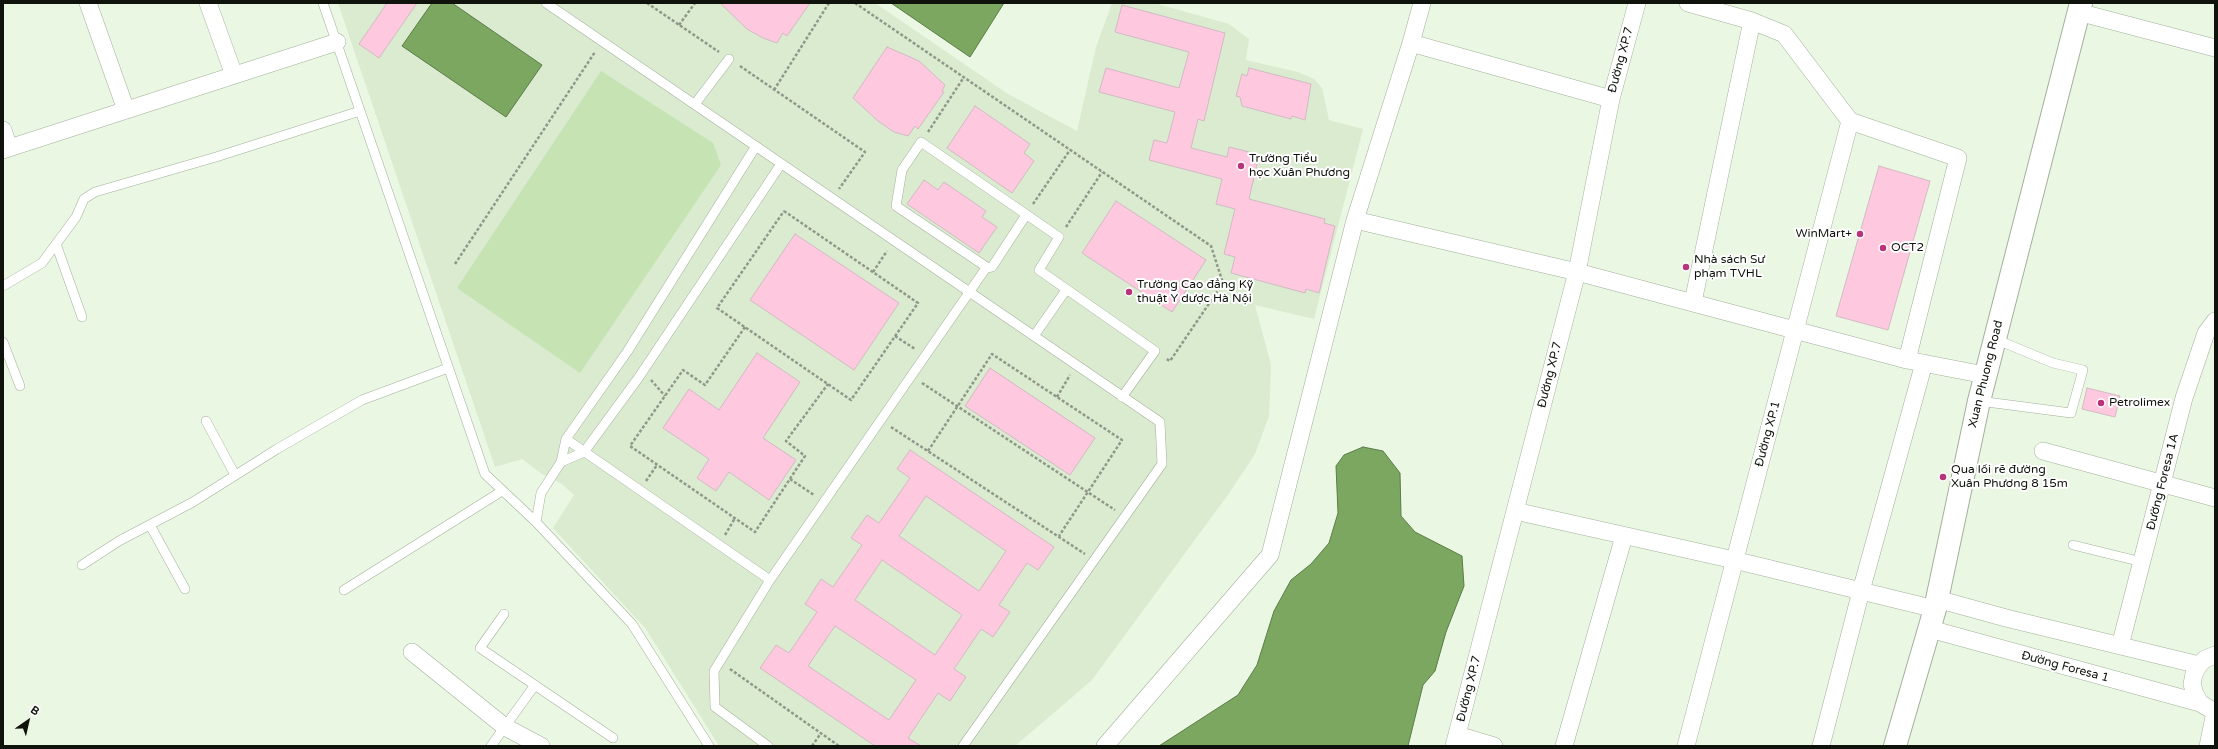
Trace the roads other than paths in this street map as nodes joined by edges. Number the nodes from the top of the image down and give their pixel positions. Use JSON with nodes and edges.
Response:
{"nodes":[{"id":1,"x":88,"y":3,"type":"edge"},
{"id":2,"x":208,"y":3,"type":"edge"},
{"id":3,"x":323,"y":3,"type":"edge"},
{"id":4,"x":546,"y":3,"type":"edge"},
{"id":5,"x":1422,"y":3,"type":"edge"},
{"id":6,"x":1637,"y":3,"type":"edge"},
{"id":7,"x":1688,"y":3,"type":"edge"},
{"id":8,"x":2079,"y":8,"type":"edge"},
{"id":9,"x":1752,"y":21,"type":"junction"},
{"id":10,"x":336,"y":42,"type":"junction"},
{"id":11,"x":1411,"y":43,"type":"junction"},
{"id":12,"x":2215,"y":48,"type":"edge"},
{"id":13,"x":729,"y":59,"type":"road end"},
{"id":14,"x":234,"y":75,"type":"junction"},
{"id":15,"x":1610,"y":99,"type":"junction"},
{"id":16,"x":695,"y":104,"type":"junction"},
{"id":17,"x":126,"y":110,"type":"junction"},
{"id":18,"x":360,"y":111,"type":"junction"},
{"id":19,"x":1850,"y":121,"type":"junction"},
{"id":20,"x":3,"y":130,"type":"edge"},
{"id":21,"x":756,"y":146,"type":"junction"},
{"id":22,"x":6,"y":149,"type":"edge"},
{"id":23,"x":781,"y":164,"type":"junction"},
{"id":24,"x":1026,"y":215,"type":"junction"},
{"id":25,"x":1355,"y":220,"type":"junction"},
{"id":26,"x":56,"y":244,"type":"junction"},
{"id":27,"x":986,"y":268,"type":"junction"},
{"id":28,"x":1577,"y":272,"type":"junction"},
{"id":29,"x":3,"y":286,"type":"edge"},
{"id":30,"x":1066,"y":290,"type":"junction"},
{"id":31,"x":969,"y":292,"type":"junction"},
{"id":32,"x":1693,"y":302,"type":"junction"},
{"id":33,"x":82,"y":317,"type":"dead end"},
{"id":34,"x":2215,"y":321,"type":"edge"},
{"id":35,"x":1797,"y":330,"type":"junction"},
{"id":36,"x":1034,"y":336,"type":"junction"},
{"id":37,"x":1994,"y":339,"type":"junction"},
{"id":38,"x":3,"y":342,"type":"edge"},
{"id":39,"x":1908,"y":360,"type":"junction"},
{"id":40,"x":1924,"y":363,"type":"junction"},
{"id":41,"x":448,"y":368,"type":"junction"},
{"id":42,"x":1985,"y":375,"type":"junction"},
{"id":43,"x":20,"y":386,"type":"dead end"},
{"id":44,"x":1122,"y":397,"type":"junction"},
{"id":45,"x":1979,"y":401,"type":"junction"},
{"id":46,"x":206,"y":421,"type":"dead end"},
{"id":47,"x":566,"y":439,"type":"junction"},
{"id":48,"x":2044,"y":451,"type":"dead end"},
{"id":49,"x":584,"y":452,"type":"junction"},
{"id":50,"x":561,"y":462,"type":"junction"},
{"id":51,"x":235,"y":475,"type":"junction"},
{"id":52,"x":2162,"y":483,"type":"junction"},
{"id":53,"x":502,"y":491,"type":"junction"},
{"id":54,"x":2215,"y":498,"type":"edge"},
{"id":55,"x":1515,"y":511,"type":"junction"},
{"id":56,"x":536,"y":522,"type":"junction"},
{"id":57,"x":150,"y":525,"type":"junction"},
{"id":58,"x":1624,"y":536,"type":"junction"},
{"id":59,"x":2073,"y":545,"type":"dead end"},
{"id":60,"x":1734,"y":560,"type":"junction"},
{"id":61,"x":2142,"y":562,"type":"junction"},
{"id":62,"x":82,"y":565,"type":"dead end"},
{"id":63,"x":770,"y":580,"type":"junction"},
{"id":64,"x":185,"y":589,"type":"dead end"},
{"id":65,"x":344,"y":590,"type":"dead end"},
{"id":66,"x":1861,"y":591,"type":"junction"},
{"id":67,"x":1934,"y":612,"type":"junction"},
{"id":68,"x":504,"y":614,"type":"dead end"},
{"id":69,"x":2120,"y":646,"type":"junction"},
{"id":70,"x":412,"y":652,"type":"dead end"},
{"id":71,"x":2215,"y":655,"type":"edge"},
{"id":72,"x":2199,"y":665,"type":"junction"},
{"id":73,"x":535,"y":685,"type":"junction"},
{"id":74,"x":2200,"y":703,"type":"junction"},
{"id":75,"x":2215,"y":712,"type":"edge"},
{"id":76,"x":505,"y":727,"type":"junction"},
{"id":77,"x":613,"y":738,"type":"dead end"},
{"id":78,"x":1456,"y":741,"type":"edge"},
{"id":79,"x":491,"y":746,"type":"edge"},
{"id":80,"x":541,"y":746,"type":"edge"},
{"id":81,"x":709,"y":746,"type":"edge"},
{"id":82,"x":768,"y":746,"type":"edge"},
{"id":83,"x":963,"y":746,"type":"edge"},
{"id":84,"x":1105,"y":746,"type":"edge"},
{"id":85,"x":1494,"y":746,"type":"edge"},
{"id":86,"x":1564,"y":746,"type":"edge"},
{"id":87,"x":1686,"y":746,"type":"edge"},
{"id":88,"x":1821,"y":746,"type":"edge"},
{"id":89,"x":1895,"y":746,"type":"edge"},
{"id":90,"x":2208,"y":746,"type":"edge"}],
"edges":[{"from":1,"to":17,"type":"street"},
{"from":2,"to":14,"type":"street"},
{"from":3,"to":10,"type":"lane"},
{"from":4,"to":16,"type":"lane"},
{"from":5,"to":11,"type":"street"},
{"from":6,"to":15,"type":"street","name":"Đường XP.7"},
{"from":7,"to":9,"type":"street"},
{"from":8,"to":12,"type":"street"},
{"from":8,"to":37,"type":"main road","name":"Xuan Phuong Road"},
{"from":9,"to":19,"type":"street"},
{"from":9,"to":32,"type":"street"},
{"from":10,"to":14,"type":"street"},
{"from":10,"to":18,"type":"lane"},
{"from":11,"to":15,"type":"street"},
{"from":11,"to":25,"type":"street"},
{"from":13,"to":16,"type":"lane"},
{"from":14,"to":17,"type":"street"},
{"from":15,"to":28,"type":"street","name":"Đường XP.7"},
{"from":16,"to":21,"type":"lane"},
{"from":17,"to":22,"type":"street"},
{"from":18,"to":26,"type":"lane"},
{"from":18,"to":41,"type":"lane"},
{"from":19,"to":35,"type":"street","name":"Đường XP.1"},
{"from":19,"to":39,"type":"street"},
{"from":20,"to":22,"type":"street"},
{"from":21,"to":23,"type":"lane"},
{"from":21,"to":47,"type":"lane"},
{"from":23,"to":31,"type":"lane"},
{"from":23,"to":49,"type":"lane"},
{"from":24,"to":27,"type":"lane"},
{"from":24,"to":27,"type":"lane"},
{"from":24,"to":30,"type":"lane"},
{"from":25,"to":28,"type":"street"},
{"from":25,"to":84,"type":"street"},
{"from":26,"to":29,"type":"lane"},
{"from":26,"to":33,"type":"lane"},
{"from":27,"to":31,"type":"lane"},
{"from":28,"to":32,"type":"street"},
{"from":28,"to":55,"type":"street","name":"Đường XP.7"},
{"from":30,"to":36,"type":"lane"},
{"from":30,"to":44,"type":"lane"},
{"from":31,"to":36,"type":"lane"},
{"from":31,"to":63,"type":"lane"},
{"from":32,"to":35,"type":"street"},
{"from":34,"to":52,"type":"street","name":"Đường Foresa 1A"},
{"from":35,"to":39,"type":"street"},
{"from":35,"to":60,"type":"street","name":"Đường XP.1"},
{"from":36,"to":44,"type":"lane"},
{"from":37,"to":42,"type":"main road","name":"Xuan Phuong Road"},
{"from":37,"to":45,"type":"lane"},
{"from":38,"to":43,"type":"lane"},
{"from":39,"to":40,"type":"street"},
{"from":40,"to":42,"type":"street"},
{"from":40,"to":66,"type":"street"},
{"from":41,"to":51,"type":"lane"},
{"from":41,"to":53,"type":"lane"},
{"from":42,"to":45,"type":"main road","name":"Xuan Phuong Road"},
{"from":44,"to":83,"type":"lane"},
{"from":45,"to":67,"type":"main road","name":"Xuan Phuong Road"},
{"from":46,"to":51,"type":"lane"},
{"from":47,"to":49,"type":"lane"},
{"from":47,"to":50,"type":"lane"},
{"from":48,"to":52,"type":"street"},
{"from":49,"to":50,"type":"lane"},
{"from":49,"to":63,"type":"lane"},
{"from":50,"to":56,"type":"lane"},
{"from":51,"to":57,"type":"lane"},
{"from":52,"to":54,"type":"street"},
{"from":52,"to":61,"type":"street","name":"Đường Foresa 1A"},
{"from":53,"to":56,"type":"lane"},
{"from":53,"to":65,"type":"lane"},
{"from":55,"to":58,"type":"street"},
{"from":55,"to":78,"type":"street","name":"Đường XP.7"},
{"from":56,"to":81,"type":"lane"},
{"from":57,"to":62,"type":"lane"},
{"from":57,"to":64,"type":"lane"},
{"from":58,"to":60,"type":"street"},
{"from":58,"to":86,"type":"street"},
{"from":59,"to":61,"type":"lane"},
{"from":60,"to":66,"type":"street"},
{"from":60,"to":87,"type":"street","name":"Đường XP.1"},
{"from":61,"to":69,"type":"street","name":"Đường Foresa 1A"},
{"from":63,"to":82,"type":"lane"},
{"from":66,"to":67,"type":"street"},
{"from":66,"to":88,"type":"street"},
{"from":67,"to":69,"type":"street"},
{"from":67,"to":74,"type":"street","name":"Đường Foresa 1"},
{"from":67,"to":89,"type":"main road","name":"Xuan Phuong Road"},
{"from":68,"to":73,"type":"lane"},
{"from":69,"to":72,"type":"street"},
{"from":70,"to":76,"type":"street"},
{"from":71,"to":72,"type":"street"},
{"from":72,"to":74,"type":"street"},
{"from":73,"to":76,"type":"lane"},
{"from":73,"to":77,"type":"lane"},
{"from":74,"to":75,"type":"street","name":"Đường Foresa 1"},
{"from":75,"to":90,"type":"street"},
{"from":76,"to":79,"type":"lane"},
{"from":76,"to":80,"type":"street"},
{"from":78,"to":85,"type":"street"}]}
